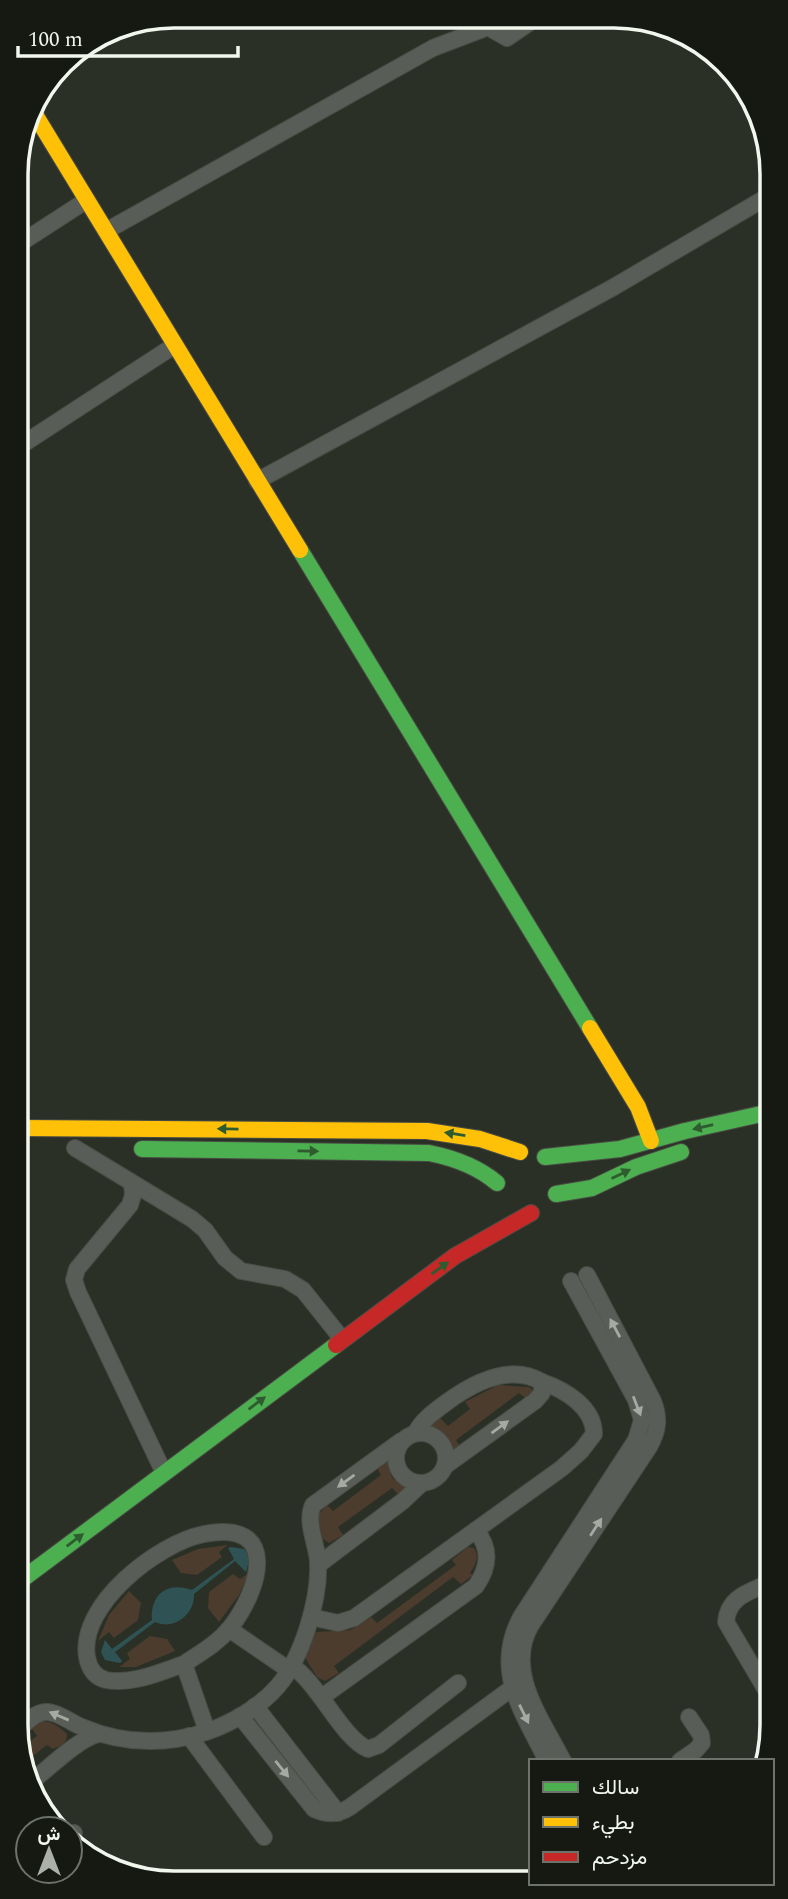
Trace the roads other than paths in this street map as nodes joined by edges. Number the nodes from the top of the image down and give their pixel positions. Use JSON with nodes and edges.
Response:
{"nodes":[{"id":1,"x":485,"y":28,"type":"edge"},
{"id":2,"x":490,"y":28,"type":"edge"},
{"id":3,"x":522,"y":28,"type":"edge"},
{"id":4,"x":38,"y":120,"type":"edge"},
{"id":5,"x":87,"y":200,"type":"junction"},
{"id":6,"x":760,"y":201,"type":"edge"},
{"id":7,"x":106,"y":232,"type":"junction"},
{"id":8,"x":28,"y":238,"type":"edge"},
{"id":9,"x":175,"y":345,"type":"junction"},
{"id":10,"x":28,"y":441,"type":"edge"},
{"id":11,"x":257,"y":481,"type":"junction"},
{"id":12,"x":760,"y":1114,"type":"edge"},
{"id":13,"x":28,"y":1128,"type":"edge"},
{"id":14,"x":651,"y":1141,"type":"junction"},
{"id":15,"x":68,"y":1148,"type":"joint"},
{"id":16,"x":101,"y":1148,"type":"dead end"},
{"id":17,"x":696,"y":1148,"type":"dead end"},
{"id":18,"x":128,"y":1149,"type":"dead end"},
{"id":19,"x":554,"y":1174,"type":"junction"},
{"id":20,"x":506,"y":1178,"type":"junction"},
{"id":21,"x":132,"y":1183,"type":"junction"},
{"id":22,"x":531,"y":1213,"type":"junction"},
{"id":23,"x":342,"y":1339,"type":"junction"},
{"id":24,"x":542,"y":1382,"type":"junction"},
{"id":25,"x":416,"y":1432,"type":"junction"},
{"id":26,"x":401,"y":1441,"type":"junction"},
{"id":27,"x":444,"y":1466,"type":"junction"},
{"id":28,"x":164,"y":1473,"type":"junction"},
{"id":29,"x":422,"y":1483,"type":"junction"},
{"id":30,"x":476,"y":1530,"type":"junction"},
{"id":31,"x":318,"y":1565,"type":"junction"},
{"id":32,"x":28,"y":1575,"type":"edge"},
{"id":33,"x":760,"y":1588,"type":"edge"},
{"id":34,"x":311,"y":1617,"type":"junction"},
{"id":35,"x":229,"y":1629,"type":"junction"},
{"id":36,"x":184,"y":1664,"type":"junction"},
{"id":37,"x":290,"y":1667,"type":"junction"},
{"id":38,"x":760,"y":1680,"type":"edge"},
{"id":39,"x":458,"y":1683,"type":"dead end"},
{"id":40,"x":512,"y":1688,"type":"junction"},
{"id":41,"x":322,"y":1697,"type":"junction"},
{"id":42,"x":255,"y":1706,"type":"junction"},
{"id":43,"x":240,"y":1716,"type":"junction"},
{"id":44,"x":689,"y":1717,"type":"dead end"},
{"id":45,"x":28,"y":1721,"type":"edge"},
{"id":46,"x":206,"y":1731,"type":"junction"},
{"id":47,"x":99,"y":1734,"type":"junction"},
{"id":48,"x":189,"y":1736,"type":"junction"},
{"id":49,"x":546,"y":1759,"type":"edge"},
{"id":50,"x":561,"y":1759,"type":"edge"},
{"id":51,"x":683,"y":1759,"type":"edge"},
{"id":52,"x":38,"y":1777,"type":"edge"},
{"id":53,"x":338,"y":1813,"type":"junction"},
{"id":54,"x":264,"y":1837,"type":"dead end"}],
"edges":[{"from":1,"to":7,"type":"street"},
{"from":2,"to":3,"type":"street"},
{"from":4,"to":5,"type":"main road"},
{"from":5,"to":7,"type":"main road"},
{"from":5,"to":8,"type":"street"},
{"from":6,"to":11,"type":"street"},
{"from":7,"to":9,"type":"main road"},
{"from":9,"to":10,"type":"street"},
{"from":9,"to":11,"type":"main road"},
{"from":11,"to":14,"type":"main road"},
{"from":12,"to":14,"type":"main road","one_way":true},
{"from":20,"to":13,"type":"main road","one_way":true},
{"from":14,"to":19,"type":"main road"},
{"from":15,"to":16,"type":"main road"},
{"from":15,"to":21,"type":"street"},
{"from":19,"to":17,"type":"main road","one_way":true},
{"from":18,"to":20,"type":"main road","one_way":true},
{"from":19,"to":20,"type":"main road"},
{"from":19,"to":22,"type":"main road"},
{"from":20,"to":22,"type":"main road"},
{"from":21,"to":23,"type":"street"},
{"from":21,"to":28,"type":"street"},
{"from":23,"to":22,"type":"main road","one_way":true},
{"from":28,"to":23,"type":"main road","one_way":true},
{"from":24,"to":25,"type":"street"},
{"from":27,"to":24,"type":"street","one_way":true},
{"from":24,"to":30,"type":"street"},
{"from":25,"to":26,"type":"street"},
{"from":25,"to":27,"type":"street"},
{"from":26,"to":29,"type":"street"},
{"from":26,"to":31,"type":"street","one_way":true},
{"from":27,"to":29,"type":"street"},
{"from":32,"to":28,"type":"main road","one_way":true},
{"from":29,"to":31,"type":"street"},
{"from":30,"to":34,"type":"street"},
{"from":30,"to":41,"type":"street"},
{"from":31,"to":34,"type":"street"},
{"from":33,"to":38,"type":"street"},
{"from":34,"to":37,"type":"street"},
{"from":35,"to":36,"type":"street"},
{"from":35,"to":36,"type":"street"},
{"from":35,"to":37,"type":"street"},
{"from":36,"to":46,"type":"street"},
{"from":37,"to":41,"type":"street"},
{"from":37,"to":42,"type":"street"},
{"from":39,"to":41,"type":"street"},
{"from":40,"to":49,"type":"street","one_way":true},
{"from":50,"to":40,"type":"street","one_way":true},
{"from":40,"to":53,"type":"street"},
{"from":42,"to":43,"type":"street"},
{"from":42,"to":53,"type":"street"},
{"from":43,"to":46,"type":"street"},
{"from":43,"to":53,"type":"street","one_way":true},
{"from":44,"to":51,"type":"street"},
{"from":47,"to":45,"type":"street","one_way":true},
{"from":46,"to":48,"type":"street"},
{"from":47,"to":48,"type":"street"},
{"from":47,"to":52,"type":"street"},
{"from":48,"to":54,"type":"street"}]}
